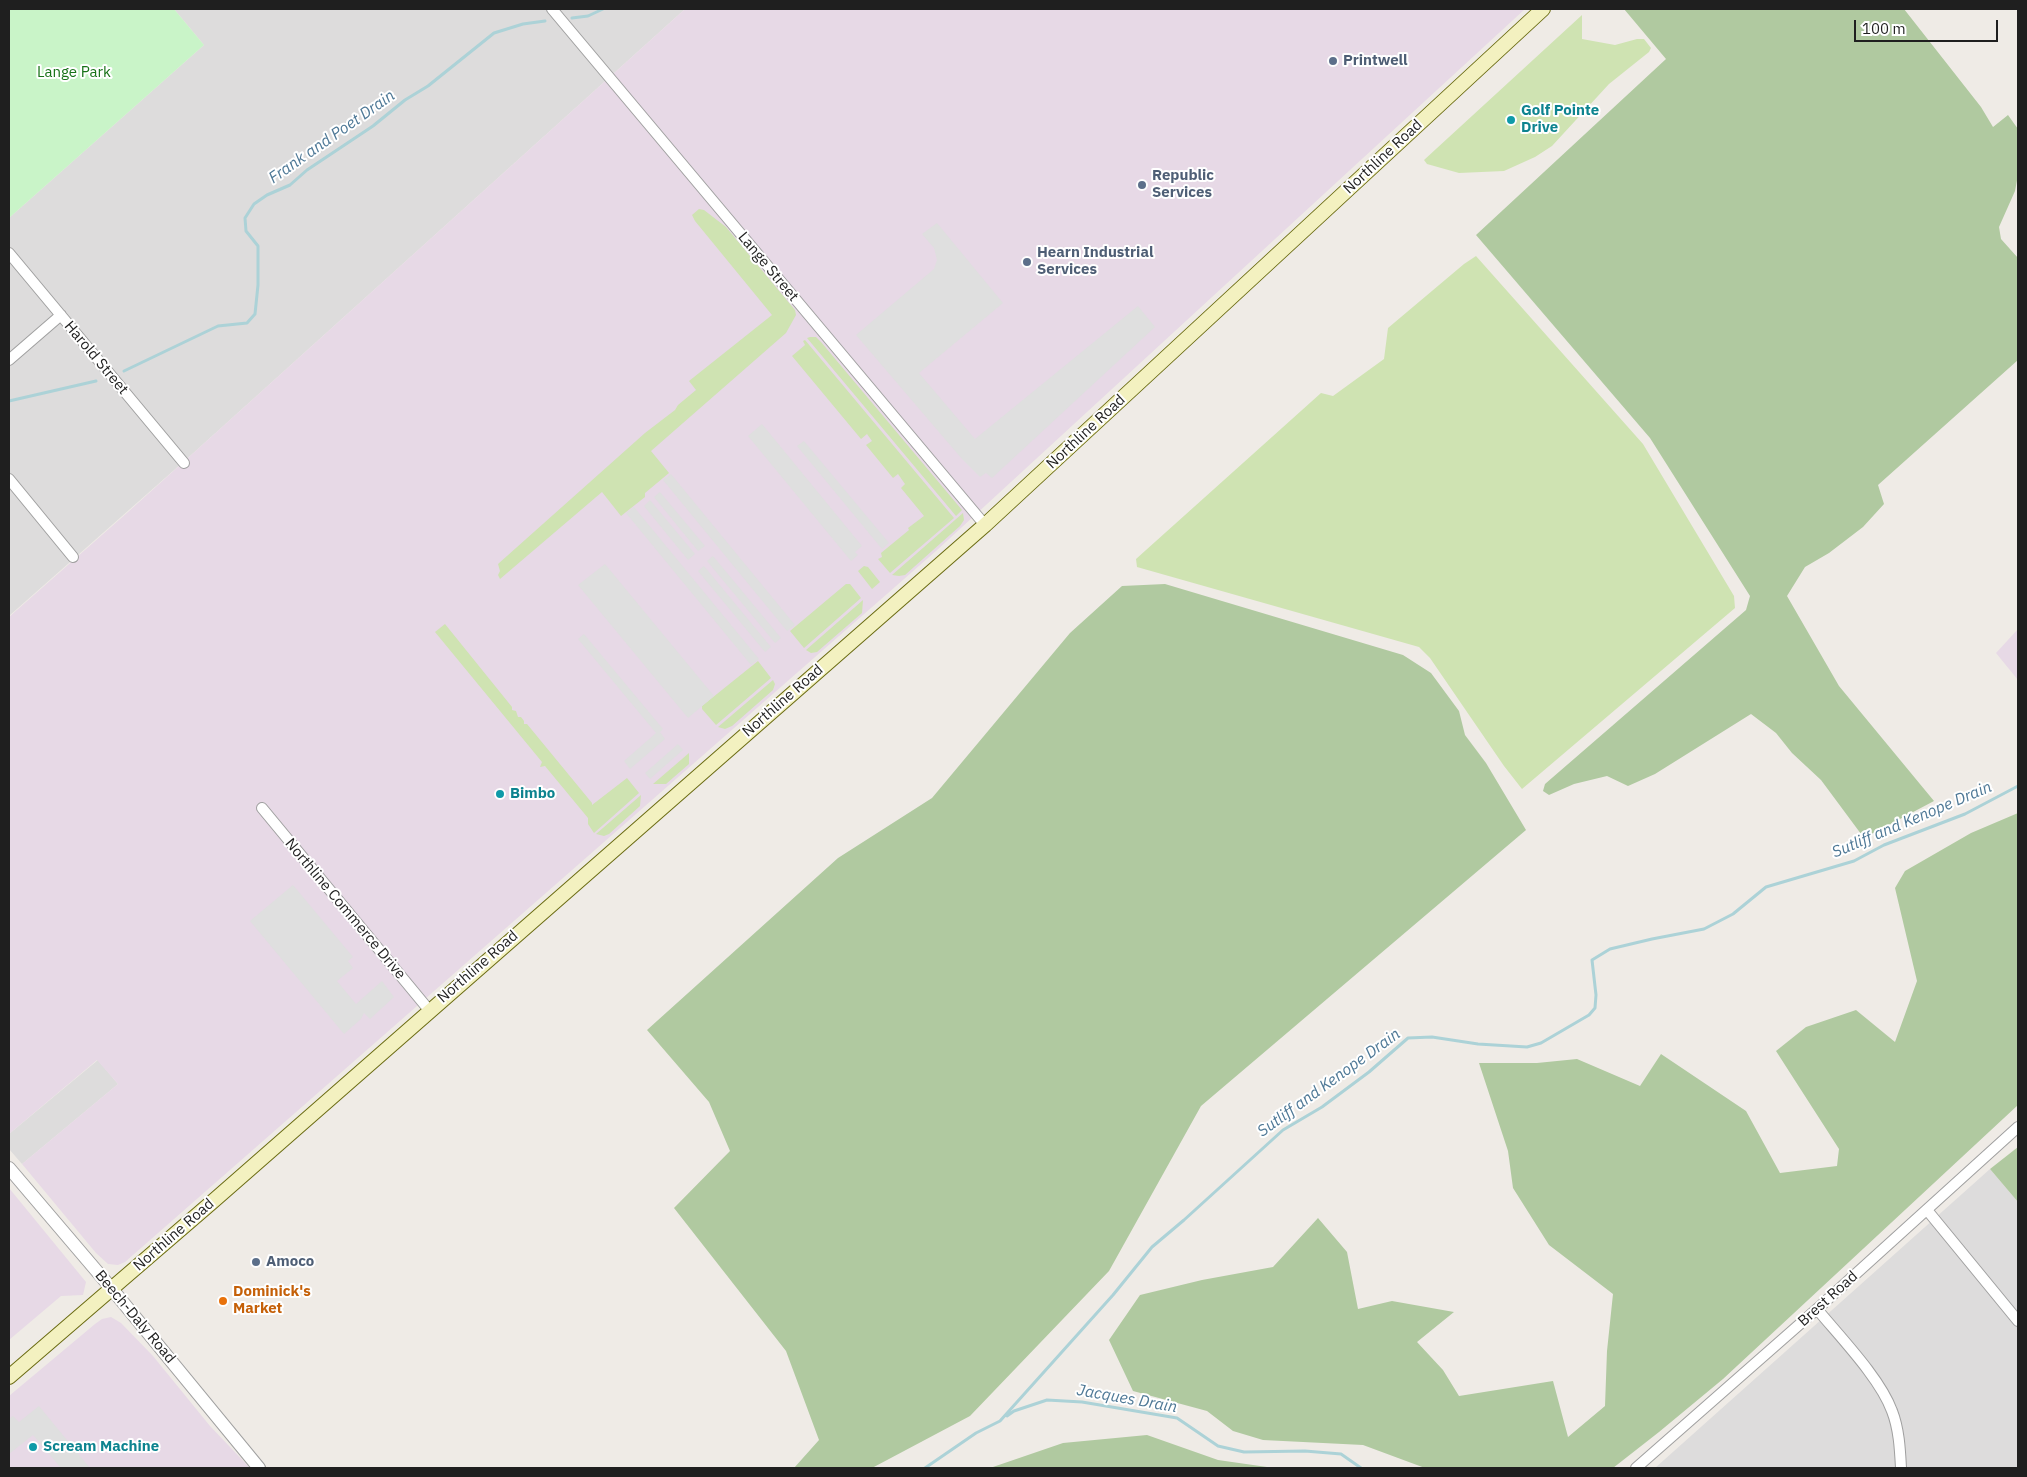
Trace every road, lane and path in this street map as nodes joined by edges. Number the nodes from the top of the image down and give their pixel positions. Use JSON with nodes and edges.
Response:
{"nodes":[{"id":1,"x":552,"y":9,"type":"edge"},
{"id":2,"x":1543,"y":9,"type":"edge"},
{"id":3,"x":9,"y":253,"type":"edge"},
{"id":4,"x":61,"y":315,"type":"junction"},
{"id":5,"x":9,"y":360,"type":"edge"},
{"id":6,"x":184,"y":463,"type":"dead end"},
{"id":7,"x":9,"y":479,"type":"edge"},
{"id":8,"x":985,"y":525,"type":"junction"},
{"id":9,"x":73,"y":557,"type":"dead end"},
{"id":10,"x":262,"y":808,"type":"dead end"},
{"id":11,"x":429,"y":1010,"type":"junction"},
{"id":12,"x":2018,"y":1127,"type":"edge"},
{"id":13,"x":9,"y":1168,"type":"edge"},
{"id":14,"x":1927,"y":1210,"type":"junction"},
{"id":15,"x":112,"y":1289,"type":"junction"},
{"id":16,"x":1817,"y":1309,"type":"junction"},
{"id":17,"x":2018,"y":1321,"type":"edge"},
{"id":18,"x":9,"y":1377,"type":"edge"},
{"id":19,"x":260,"y":1468,"type":"edge"},
{"id":20,"x":1636,"y":1468,"type":"edge"},
{"id":21,"x":1901,"y":1468,"type":"edge"}],
"edges":[{"from":1,"to":8,"type":"street","name":"Lange Street"},
{"from":2,"to":8,"type":"main road","name":"Northline Road"},
{"from":3,"to":4,"type":"street","name":"Harold Street"},
{"from":4,"to":5,"type":"street"},
{"from":4,"to":6,"type":"street","name":"Harold Street"},
{"from":7,"to":9,"type":"street"},
{"from":8,"to":11,"type":"main road","name":"Northline Road"},
{"from":10,"to":11,"type":"street","name":"Northline Commerce Drive"},
{"from":11,"to":15,"type":"main road","name":"Northline Road"},
{"from":12,"to":14,"type":"street","name":"Brest Road"},
{"from":13,"to":15,"type":"street","name":"Beech-Daly Road"},
{"from":14,"to":16,"type":"street","name":"Brest Road"},
{"from":14,"to":17,"type":"street"},
{"from":15,"to":18,"type":"main road","name":"Northline Road"},
{"from":15,"to":19,"type":"street","name":"Beech-Daly Road"},
{"from":16,"to":20,"type":"street","name":"Brest Road"},
{"from":16,"to":21,"type":"street"}]}
